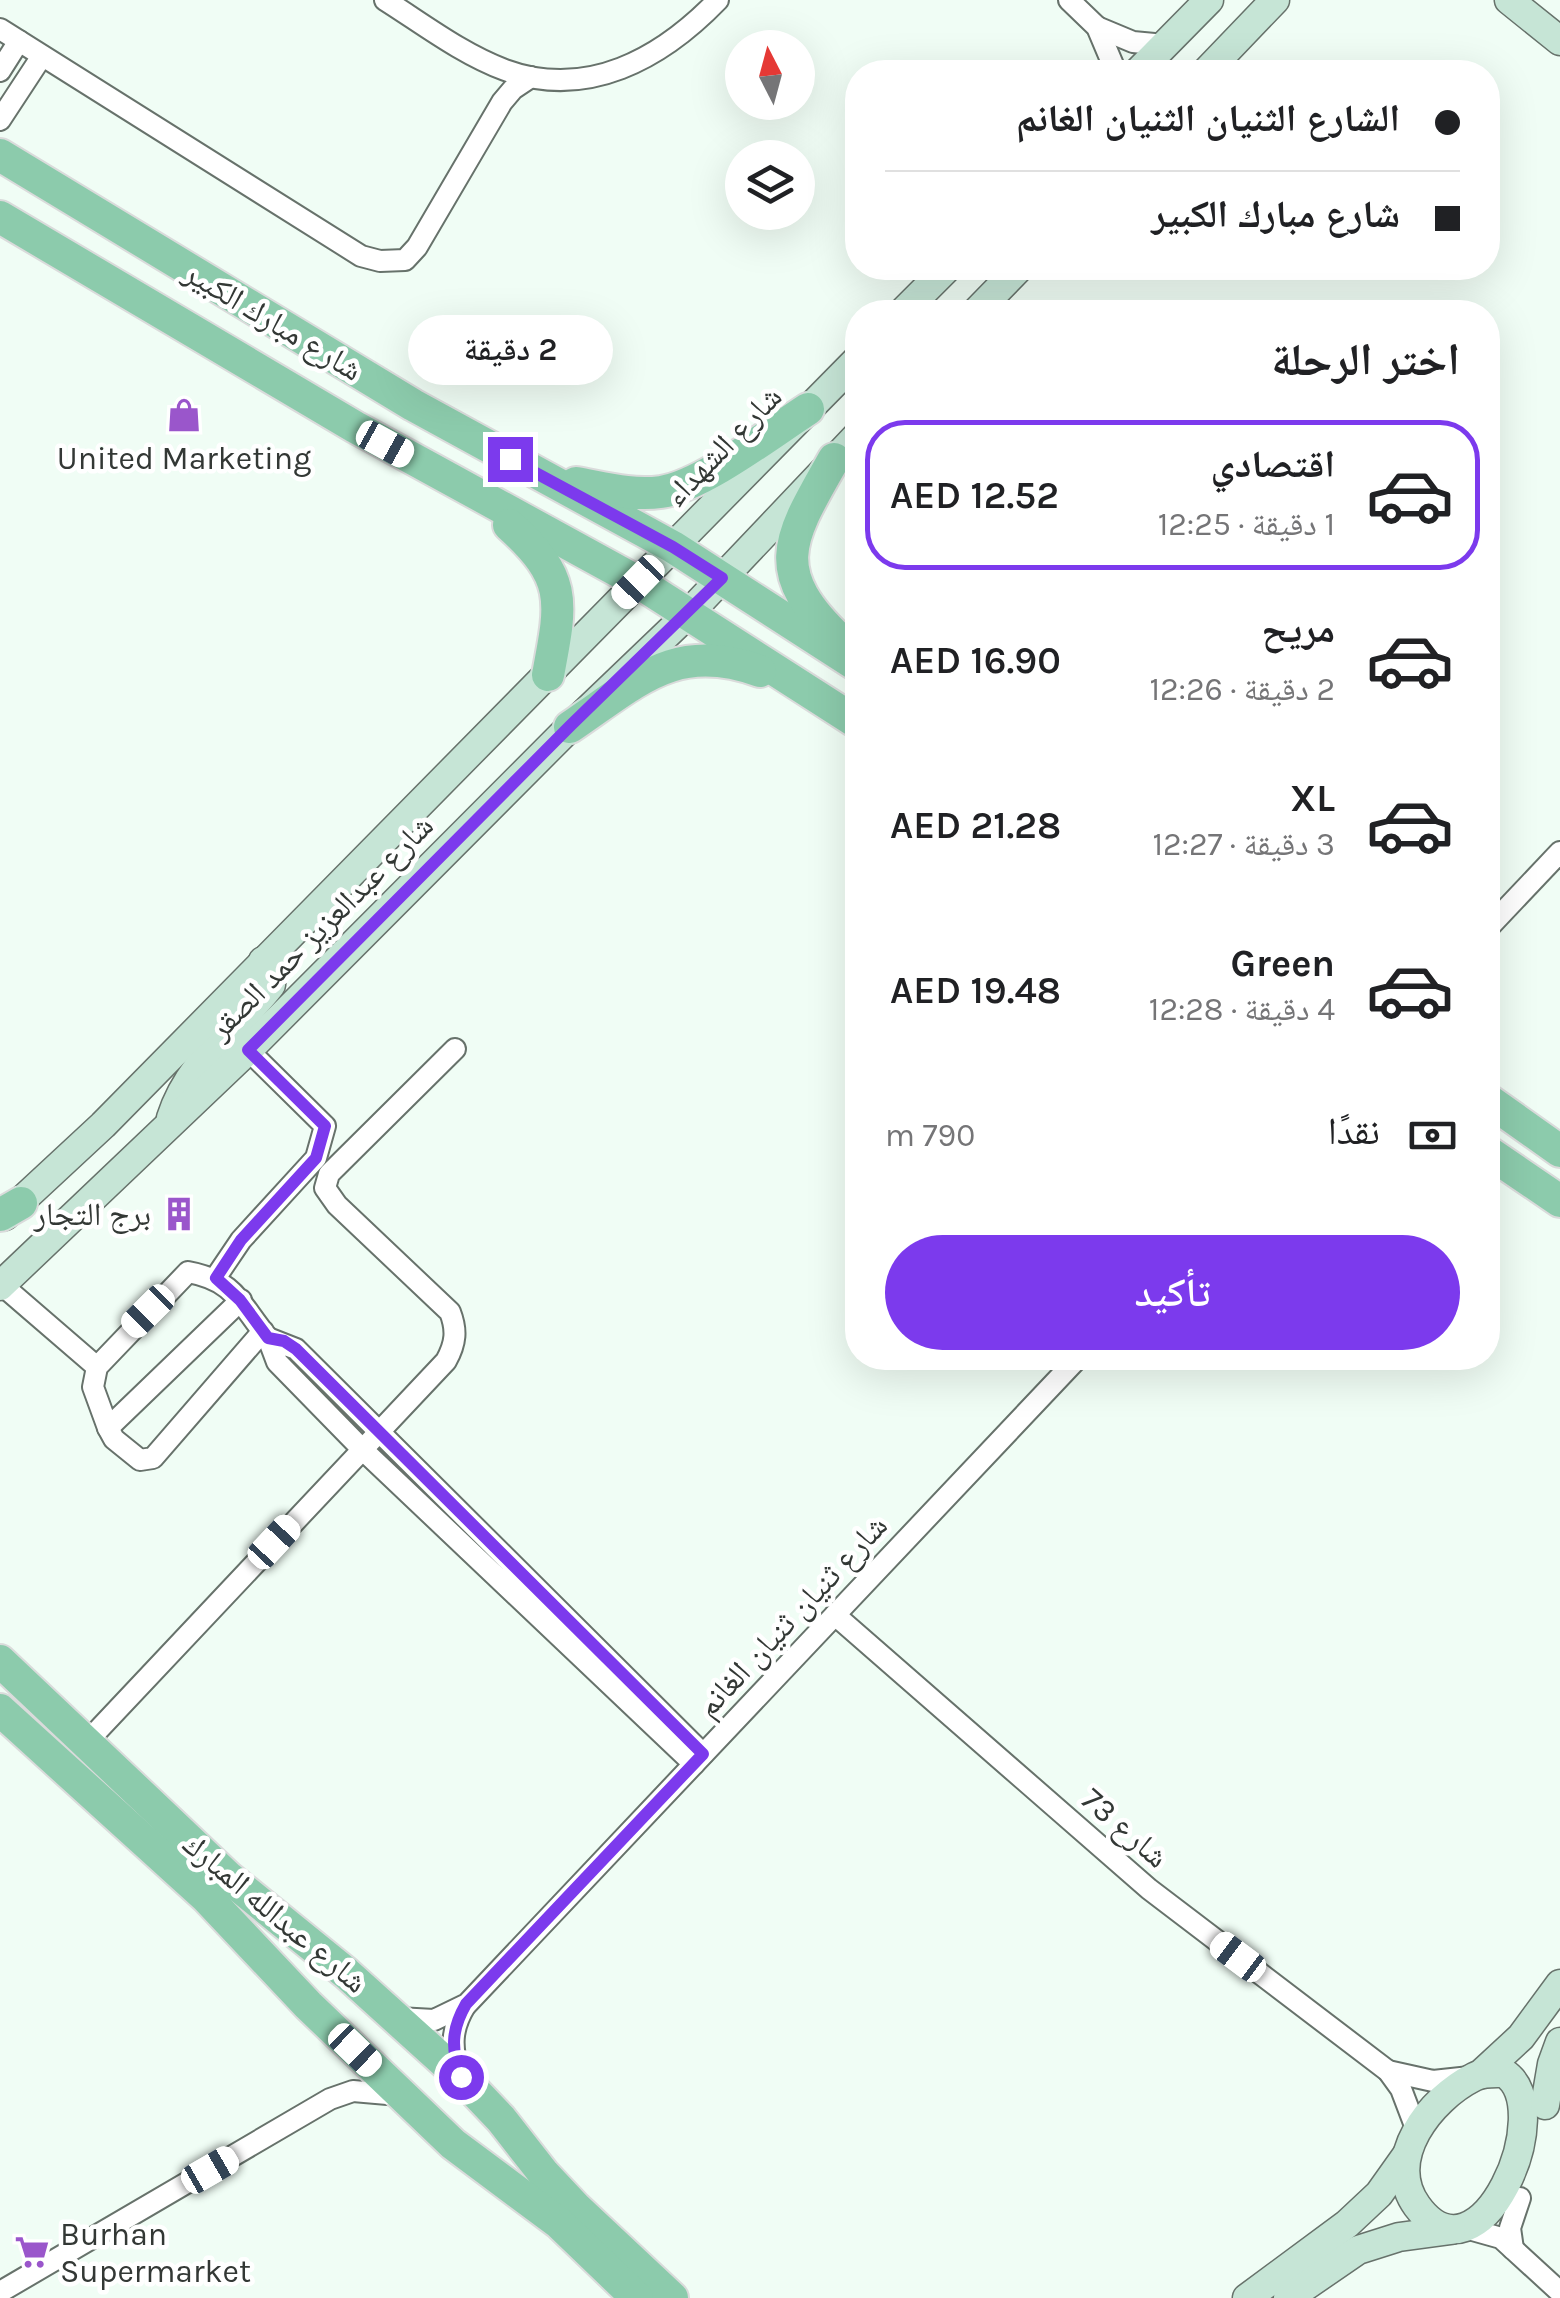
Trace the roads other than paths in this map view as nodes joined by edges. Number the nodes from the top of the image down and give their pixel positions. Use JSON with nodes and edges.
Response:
{"nodes":[{"id":1,"x":385,"y":0,"type":"edge"},
{"id":2,"x":718,"y":0,"type":"edge"},
{"id":3,"x":1068,"y":0,"type":"edge"},
{"id":4,"x":1209,"y":0,"type":"edge"},
{"id":5,"x":1275,"y":0,"type":"edge"},
{"id":6,"x":1509,"y":0,"type":"edge"},
{"id":7,"x":1097,"y":28,"type":"junction"},
{"id":8,"x":0,"y":29,"type":"edge"},
{"id":9,"x":20,"y":41,"type":"junction"},
{"id":10,"x":1560,"y":42,"type":"edge"},
{"id":11,"x":1165,"y":45,"type":"junction"},
{"id":12,"x":42,"y":56,"type":"junction"},
{"id":13,"x":1111,"y":60,"type":"edge"},
{"id":14,"x":1150,"y":60,"type":"edge"},
{"id":15,"x":1218,"y":60,"type":"edge"},
{"id":16,"x":0,"y":70,"type":"edge"},
{"id":17,"x":531,"y":77,"type":"junction"},
{"id":18,"x":0,"y":120,"type":"edge"},
{"id":19,"x":0,"y":155,"type":"edge"},
{"id":20,"x":0,"y":217,"type":"edge"},
{"id":21,"x":74,"y":260,"type":"junction"},
{"id":22,"x":935,"y":280,"type":"edge"},
{"id":23,"x":1008,"y":280,"type":"edge"},
{"id":24,"x":222,"y":292,"type":"junction"},
{"id":25,"x":915,"y":300,"type":"edge"},
{"id":26,"x":988,"y":300,"type":"edge"},
{"id":27,"x":845,"y":371,"type":"edge"},
{"id":28,"x":808,"y":409,"type":"junction"},
{"id":29,"x":845,"y":448,"type":"edge"},
{"id":30,"x":834,"y":459,"type":"junction"},
{"id":31,"x":542,"y":477,"type":"junction"},
{"id":32,"x":476,"y":496,"type":"junction"},
{"id":33,"x":673,"y":547,"type":"junction"},
{"id":34,"x":722,"y":578,"type":"junction"},
{"id":35,"x":638,"y":582,"type":"junction"},
{"id":36,"x":689,"y":613,"type":"junction"},
{"id":37,"x":845,"y":644,"type":"edge"},
{"id":38,"x":845,"y":658,"type":"edge"},
{"id":39,"x":548,"y":675,"type":"junction"},
{"id":40,"x":810,"y":692,"type":"junction"},
{"id":41,"x":845,"y":714,"type":"edge"},
{"id":42,"x":570,"y":726,"type":"junction"},
{"id":43,"x":1560,"y":852,"type":"edge"},
{"id":44,"x":1500,"y":915,"type":"edge"},
{"id":45,"x":263,"y":961,"type":"junction"},
{"id":46,"x":454,"y":1049,"type":"dead end"},
{"id":47,"x":248,"y":1050,"type":"junction"},
{"id":48,"x":1500,"y":1109,"type":"edge"},
{"id":49,"x":1523,"y":1126,"type":"junction"},
{"id":50,"x":167,"y":1129,"type":"junction"},
{"id":51,"x":1500,"y":1130,"type":"edge"},
{"id":52,"x":1560,"y":1151,"type":"edge"},
{"id":53,"x":1500,"y":1161,"type":"edge"},
{"id":54,"x":1560,"y":1202,"type":"edge"},
{"id":55,"x":7,"y":1213,"type":"edge"},
{"id":56,"x":216,"y":1278,"type":"junction"},
{"id":57,"x":1,"y":1285,"type":"edge"},
{"id":58,"x":240,"y":1300,"type":"junction"},
{"id":59,"x":265,"y":1334,"type":"junction"},
{"id":60,"x":97,"y":1366,"type":"junction"},
{"id":61,"x":1067,"y":1370,"type":"edge"},
{"id":62,"x":108,"y":1428,"type":"junction"},
{"id":63,"x":378,"y":1432,"type":"junction"},
{"id":64,"x":362,"y":1448,"type":"junction"},
{"id":65,"x":834,"y":1615,"type":"junction"},
{"id":66,"x":0,"y":1661,"type":"edge"},
{"id":67,"x":0,"y":1710,"type":"edge"},
{"id":68,"x":86,"y":1744,"type":"junction"},
{"id":69,"x":699,"y":1759,"type":"junction"},
{"id":70,"x":320,"y":1950,"type":"junction"},
{"id":71,"x":288,"y":1983,"type":"junction"},
{"id":72,"x":1560,"y":1984,"type":"edge"},
{"id":73,"x":466,"y":2004,"type":"junction"},
{"id":74,"x":398,"y":2018,"type":"junction"},
{"id":75,"x":1560,"y":2042,"type":"edge"},
{"id":76,"x":1388,"y":2071,"type":"junction"},
{"id":77,"x":1477,"y":2076,"type":"junction"},
{"id":78,"x":461,"y":2077,"type":"junction"},
{"id":79,"x":402,"y":2096,"type":"junction"},
{"id":80,"x":1545,"y":2105,"type":"junction"},
{"id":81,"x":502,"y":2119,"type":"junction"},
{"id":82,"x":1411,"y":2144,"type":"junction"},
{"id":83,"x":466,"y":2155,"type":"junction"},
{"id":84,"x":1520,"y":2198,"type":"junction"},
{"id":85,"x":1460,"y":2229,"type":"junction"},
{"id":86,"x":1513,"y":2249,"type":"junction"},
{"id":87,"x":0,"y":2292,"type":"edge"},
{"id":88,"x":1560,"y":2292,"type":"edge"},
{"id":89,"x":637,"y":2298,"type":"edge"},
{"id":90,"x":672,"y":2298,"type":"edge"},
{"id":91,"x":1247,"y":2298,"type":"edge"},
{"id":92,"x":1288,"y":2298,"type":"edge"}],
"edges":[{"from":1,"to":17,"type":"street"},
{"from":2,"to":17,"type":"street"},
{"from":3,"to":7,"type":"street"},
{"from":4,"to":11,"type":"main road"},
{"from":5,"to":15,"type":"main road"},
{"from":6,"to":10,"type":"main road"},
{"from":7,"to":11,"type":"street"},
{"from":7,"to":13,"type":"street"},
{"from":8,"to":9,"type":"street"},
{"from":9,"to":12,"type":"street"},
{"from":9,"to":16,"type":"street"},
{"from":11,"to":14,"type":"main road"},
{"from":12,"to":17,"type":"street"},
{"from":12,"to":18,"type":"street"},
{"from":19,"to":24,"type":"main road","name":"شارع مبارك الكبير"},
{"from":20,"to":21,"type":"main road","name":"شارع مبارك الكبير"},
{"from":21,"to":24,"type":"main road"},
{"from":21,"to":32,"type":"main road","name":"شارع مبارك الكبير"},
{"from":22,"to":25,"type":"main road"},
{"from":23,"to":26,"type":"main road"},
{"from":24,"to":31,"type":"main road","name":"شارع مبارك الكبير"},
{"from":27,"to":28,"type":"main road","name":"شارع الشهداء"},
{"from":28,"to":31,"type":"main road"},
{"from":28,"to":33,"type":"main road","name":"شارع الشهداء"},
{"from":29,"to":30,"type":"main road"},
{"from":30,"to":34,"type":"main road"},
{"from":30,"to":37,"type":"main road"},
{"from":31,"to":33,"type":"main road","name":"شارع مبارك الكبير"},
{"from":32,"to":35,"type":"main road","name":"شارع مبارك الكبير"},
{"from":32,"to":39,"type":"main road"},
{"from":33,"to":34,"type":"main road","name":"شارع مبارك الكبير"},
{"from":33,"to":35,"type":"main road","name":"شارع الشهداء"},
{"from":34,"to":36,"type":"main road"},
{"from":34,"to":38,"type":"main road","name":"شارع مبارك الكبير"},
{"from":35,"to":36,"type":"main road","name":"شارع مبارك الكبير"},
{"from":35,"to":39,"type":"main road","name":"شارع عبدالعزيز حمد الصقر"},
{"from":36,"to":40,"type":"main road","name":"شارع مبارك الكبير"},
{"from":36,"to":42,"type":"main road","name":"شارع عبدالعزيز حمد الصقر"},
{"from":39,"to":45,"type":"main road","name":"شارع عبدالعزيز حمد الصقر"},
{"from":40,"to":41,"type":"main road","name":"شارع مبارك الكبير"},
{"from":40,"to":42,"type":"main road"},
{"from":42,"to":47,"type":"main road","name":"شارع عبدالعزيز حمد الصقر"},
{"from":43,"to":44,"type":"street"},
{"from":45,"to":50,"type":"main road"},
{"from":45,"to":55,"type":"main road","name":"شارع عبدالعزيز حمد الصقر"},
{"from":46,"to":63,"type":"street"},
{"from":47,"to":50,"type":"main road","name":"شارع عبدالعزيز حمد الصقر"},
{"from":47,"to":56,"type":"street"},
{"from":48,"to":49,"type":"main road"},
{"from":49,"to":51,"type":"main road"},
{"from":49,"to":52,"type":"main road"},
{"from":50,"to":57,"type":"main road","name":"شارع عبدالعزيز حمد الصقر"},
{"from":53,"to":54,"type":"main road"},
{"from":56,"to":58,"type":"street"},
{"from":56,"to":60,"type":"street"},
{"from":57,"to":60,"type":"street"},
{"from":58,"to":59,"type":"street"},
{"from":58,"to":62,"type":"street"},
{"from":59,"to":62,"type":"street"},
{"from":59,"to":63,"type":"street"},
{"from":59,"to":64,"type":"street"},
{"from":60,"to":62,"type":"street"},
{"from":61,"to":65,"type":"street","name":"شارع ثنيان ثنيان الغانم"},
{"from":63,"to":64,"type":"street"},
{"from":63,"to":69,"type":"street"},
{"from":64,"to":68,"type":"street"},
{"from":64,"to":69,"type":"street"},
{"from":65,"to":69,"type":"street","name":"شارع ثنيان ثنيان الغانم"},
{"from":65,"to":76,"type":"street","name":"شارع 73"},
{"from":66,"to":68,"type":"main road","name":"شارع عبدالله المبارك"},
{"from":67,"to":71,"type":"main road","name":"شارع عبدالله المبارك"},
{"from":68,"to":70,"type":"main road","name":"شارع عبدالله المبارك"},
{"from":69,"to":73,"type":"street","name":"شارع ثنيان ثنيان الغانم"},
{"from":70,"to":71,"type":"main road"},
{"from":70,"to":74,"type":"main road","name":"شارع عبدالله المبارك"},
{"from":71,"to":79,"type":"main road","name":"شارع عبدالله المبارك"},
{"from":72,"to":77,"type":"main road"},
{"from":73,"to":74,"type":"street"},
{"from":73,"to":78,"type":"street"},
{"from":74,"to":78,"type":"main road","name":"شارع عبدالله المبارك"},
{"from":75,"to":80,"type":"main road"},
{"from":76,"to":77,"type":"street","name":"شارع 73"},
{"from":76,"to":82,"type":"street","name":"شارع 73"},
{"from":77,"to":80,"type":"main road"},
{"from":77,"to":82,"type":"main road"},
{"from":78,"to":81,"type":"main road","name":"شارع عبدالله المبارك"},
{"from":79,"to":83,"type":"main road","name":"شارع عبدالله المبارك"},
{"from":79,"to":87,"type":"street"},
{"from":80,"to":84,"type":"main road"},
{"from":81,"to":83,"type":"main road"},
{"from":81,"to":90,"type":"main road","name":"شارع عبدالله المبارك"},
{"from":82,"to":85,"type":"main road"},
{"from":82,"to":91,"type":"main road"},
{"from":83,"to":89,"type":"main road","name":"شارع عبدالله المبارك"},
{"from":84,"to":85,"type":"main road"},
{"from":84,"to":86,"type":"street"},
{"from":85,"to":86,"type":"street"},
{"from":85,"to":92,"type":"main road"},
{"from":86,"to":88,"type":"street"}]}
